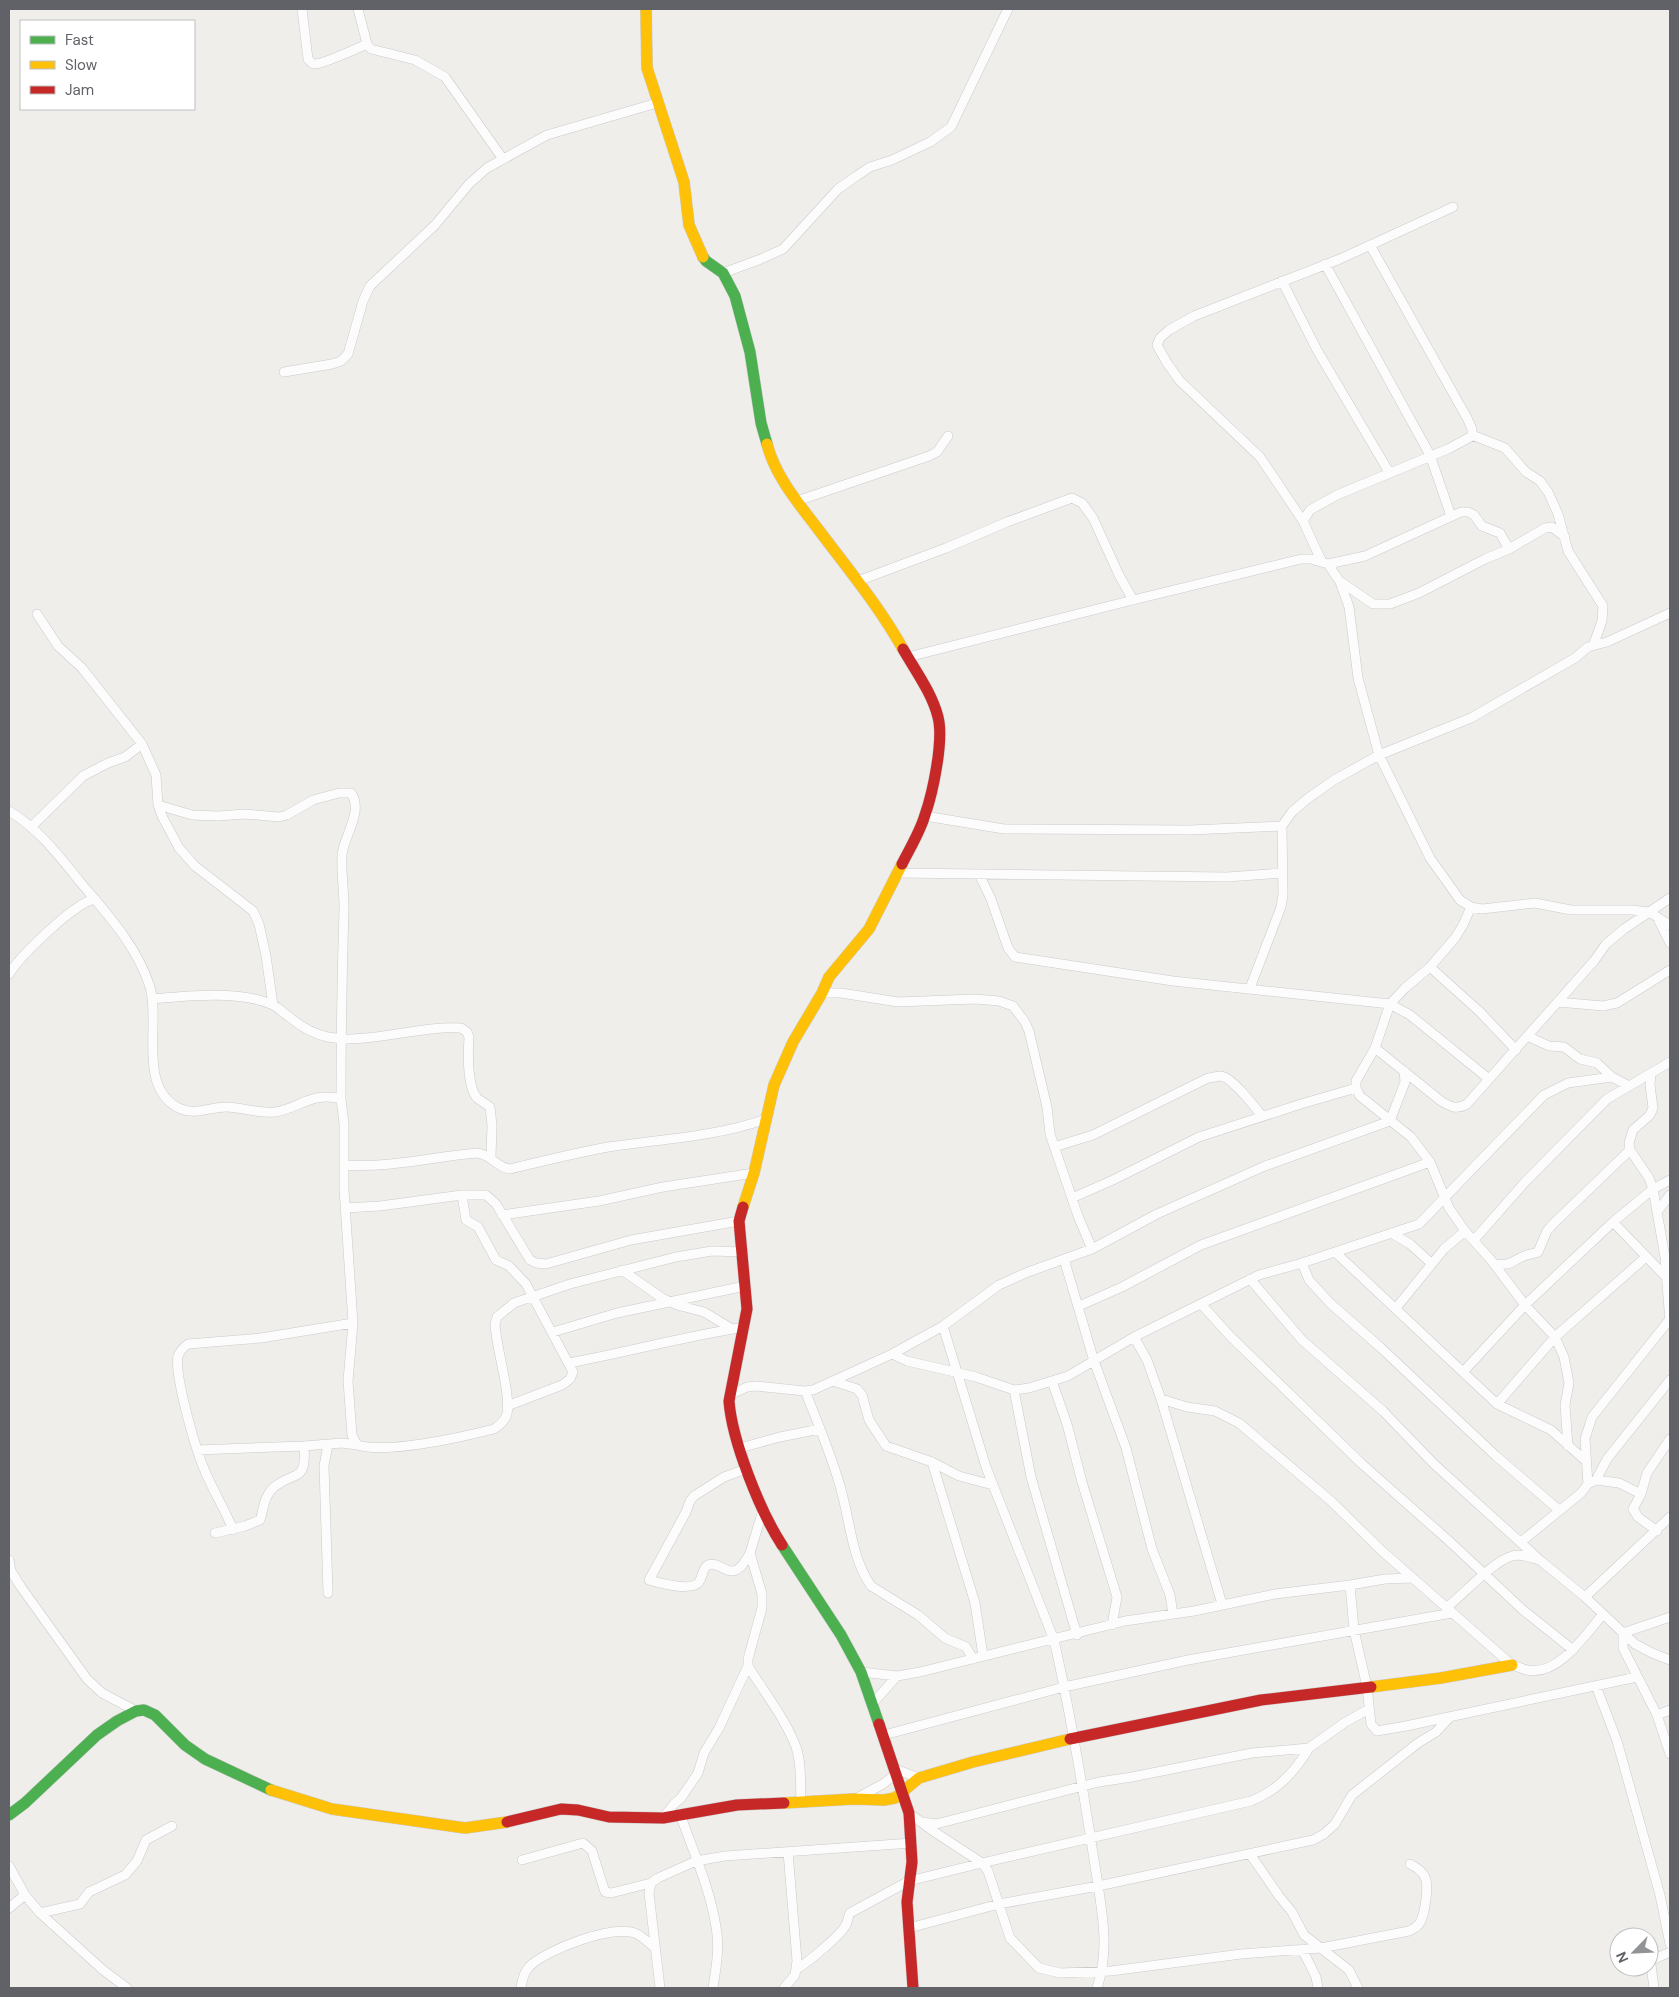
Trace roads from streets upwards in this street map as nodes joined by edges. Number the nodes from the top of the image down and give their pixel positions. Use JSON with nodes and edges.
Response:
{"nodes":[{"id":1,"x":302,"y":9,"type":"edge"},
{"id":2,"x":358,"y":9,"type":"edge"},
{"id":3,"x":646,"y":9,"type":"edge"},
{"id":4,"x":1008,"y":9,"type":"edge"},
{"id":5,"x":367,"y":44,"type":"junction"},
{"id":6,"x":657,"y":103,"type":"junction"},
{"id":7,"x":503,"y":159,"type":"junction"},
{"id":8,"x":1453,"y":207,"type":"dead end"},
{"id":9,"x":1370,"y":245,"type":"junction"},
{"id":10,"x":1325,"y":264,"type":"junction"},
{"id":11,"x":723,"y":273,"type":"junction"},
{"id":12,"x":1282,"y":281,"type":"junction"},
{"id":13,"x":284,"y":372,"type":"dead end"},
{"id":14,"x":1472,"y":435,"type":"junction"},
{"id":15,"x":948,"y":436,"type":"dead end"},
{"id":16,"x":1430,"y":455,"type":"junction"},
{"id":17,"x":1389,"y":472,"type":"junction"},
{"id":18,"x":797,"y":501,"type":"junction"},
{"id":19,"x":1451,"y":516,"type":"junction"},
{"id":20,"x":1303,"y":521,"type":"junction"},
{"id":21,"x":1564,"y":537,"type":"junction"},
{"id":22,"x":1510,"y":549,"type":"junction"},
{"id":23,"x":1324,"y":562,"type":"junction"},
{"id":24,"x":858,"y":580,"type":"junction"},
{"id":25,"x":1340,"y":582,"type":"junction"},
{"id":26,"x":1132,"y":600,"type":"junction"},
{"id":27,"x":1670,"y":613,"type":"edge"},
{"id":28,"x":37,"y":614,"type":"dead end"},
{"id":29,"x":1592,"y":646,"type":"junction"},
{"id":30,"x":908,"y":657,"type":"junction"},
{"id":31,"x":142,"y":744,"type":"junction"},
{"id":32,"x":1379,"y":755,"type":"junction"},
{"id":33,"x":158,"y":805,"type":"junction"},
{"id":34,"x":9,"y":811,"type":"edge"},
{"id":35,"x":924,"y":816,"type":"junction"},
{"id":36,"x":1282,"y":826,"type":"junction"},
{"id":37,"x":31,"y":827,"type":"junction"},
{"id":38,"x":898,"y":873,"type":"junction"},
{"id":39,"x":1282,"y":873,"type":"junction"},
{"id":40,"x":979,"y":874,"type":"junction"},
{"id":41,"x":1670,"y":898,"type":"edge"},
{"id":42,"x":95,"y":899,"type":"junction"},
{"id":43,"x":1471,"y":908,"type":"junction"},
{"id":44,"x":1649,"y":912,"type":"junction"},
{"id":45,"x":1658,"y":919,"type":"junction"},
{"id":46,"x":1670,"y":925,"type":"edge"},
{"id":47,"x":1670,"y":943,"type":"edge"},
{"id":48,"x":1430,"y":967,"type":"junction"},
{"id":49,"x":1670,"y":970,"type":"edge"},
{"id":50,"x":9,"y":974,"type":"edge"},
{"id":51,"x":1250,"y":988,"type":"junction"},
{"id":52,"x":822,"y":992,"type":"junction"},
{"id":53,"x":152,"y":999,"type":"junction"},
{"id":54,"x":1558,"y":1002,"type":"junction"},
{"id":55,"x":1390,"y":1004,"type":"junction"},
{"id":56,"x":273,"y":1005,"type":"junction"},
{"id":57,"x":1527,"y":1036,"type":"junction"},
{"id":58,"x":341,"y":1038,"type":"junction"},
{"id":59,"x":1375,"y":1048,"type":"junction"},
{"id":60,"x":1516,"y":1050,"type":"junction"},
{"id":61,"x":1670,"y":1062,"type":"edge"},
{"id":62,"x":1404,"y":1071,"type":"junction"},
{"id":63,"x":1651,"y":1074,"type":"junction"},
{"id":64,"x":1612,"y":1077,"type":"junction"},
{"id":65,"x":1489,"y":1079,"type":"junction"},
{"id":66,"x":1629,"y":1086,"type":"junction"},
{"id":67,"x":1356,"y":1088,"type":"junction"},
{"id":68,"x":340,"y":1098,"type":"junction"},
{"id":69,"x":1262,"y":1116,"type":"junction"},
{"id":70,"x":766,"y":1119,"type":"junction"},
{"id":71,"x":1390,"y":1121,"type":"junction"},
{"id":72,"x":1054,"y":1147,"type":"junction"},
{"id":73,"x":1630,"y":1150,"type":"junction"},
{"id":74,"x":491,"y":1157,"type":"junction"},
{"id":75,"x":1430,"y":1162,"type":"junction"},
{"id":76,"x":344,"y":1165,"type":"junction"},
{"id":77,"x":754,"y":1173,"type":"junction"},
{"id":78,"x":1670,"y":1180,"type":"edge"},
{"id":79,"x":1653,"y":1189,"type":"junction"},
{"id":80,"x":462,"y":1195,"type":"junction"},
{"id":81,"x":1670,"y":1195,"type":"edge"},
{"id":82,"x":1072,"y":1198,"type":"junction"},
{"id":83,"x":1445,"y":1198,"type":"junction"},
{"id":84,"x":345,"y":1208,"type":"junction"},
{"id":85,"x":1657,"y":1212,"type":"junction"},
{"id":86,"x":502,"y":1215,"type":"junction"},
{"id":87,"x":739,"y":1221,"type":"junction"},
{"id":88,"x":1613,"y":1222,"type":"junction"},
{"id":89,"x":1465,"y":1231,"type":"junction"},
{"id":90,"x":1391,"y":1233,"type":"junction"},
{"id":91,"x":1474,"y":1240,"type":"junction"},
{"id":92,"x":1092,"y":1249,"type":"junction"},
{"id":93,"x":742,"y":1252,"type":"junction"},
{"id":94,"x":1335,"y":1252,"type":"junction"},
{"id":95,"x":1646,"y":1257,"type":"junction"},
{"id":96,"x":1064,"y":1259,"type":"junction"},
{"id":97,"x":1302,"y":1263,"type":"junction"},
{"id":98,"x":1431,"y":1264,"type":"junction"},
{"id":99,"x":1494,"y":1264,"type":"junction"},
{"id":100,"x":622,"y":1270,"type":"junction"},
{"id":101,"x":1250,"y":1279,"type":"junction"},
{"id":102,"x":1669,"y":1280,"type":"edge"},
{"id":103,"x":745,"y":1286,"type":"junction"},
{"id":104,"x":532,"y":1296,"type":"junction"},
{"id":105,"x":669,"y":1301,"type":"junction"},
{"id":106,"x":1201,"y":1304,"type":"junction"},
{"id":107,"x":1525,"y":1305,"type":"junction"},
{"id":108,"x":1079,"y":1306,"type":"junction"},
{"id":109,"x":1396,"y":1308,"type":"junction"},
{"id":110,"x":1670,"y":1321,"type":"edge"},
{"id":111,"x":353,"y":1323,"type":"junction"},
{"id":112,"x":944,"y":1326,"type":"junction"},
{"id":113,"x":745,"y":1327,"type":"junction"},
{"id":114,"x":732,"y":1329,"type":"junction"},
{"id":115,"x":553,"y":1332,"type":"junction"},
{"id":116,"x":1134,"y":1337,"type":"junction"},
{"id":117,"x":1555,"y":1337,"type":"junction"},
{"id":118,"x":892,"y":1354,"type":"junction"},
{"id":119,"x":1094,"y":1361,"type":"junction"},
{"id":120,"x":569,"y":1363,"type":"junction"},
{"id":121,"x":956,"y":1372,"type":"junction"},
{"id":122,"x":1463,"y":1372,"type":"junction"},
{"id":123,"x":1670,"y":1380,"type":"edge"},
{"id":124,"x":832,"y":1381,"type":"junction"},
{"id":125,"x":1052,"y":1381,"type":"junction"},
{"id":126,"x":1014,"y":1390,"type":"junction"},
{"id":127,"x":806,"y":1392,"type":"junction"},
{"id":128,"x":732,"y":1394,"type":"junction"},
{"id":129,"x":1162,"y":1399,"type":"junction"},
{"id":130,"x":1497,"y":1404,"type":"junction"},
{"id":131,"x":507,"y":1406,"type":"junction"},
{"id":132,"x":820,"y":1429,"type":"junction"},
{"id":133,"x":1670,"y":1439,"type":"edge"},
{"id":134,"x":328,"y":1445,"type":"junction"},
{"id":135,"x":357,"y":1445,"type":"junction"},
{"id":136,"x":304,"y":1446,"type":"junction"},
{"id":137,"x":1568,"y":1446,"type":"junction"},
{"id":138,"x":740,"y":1448,"type":"junction"},
{"id":139,"x":197,"y":1450,"type":"junction"},
{"id":140,"x":1586,"y":1461,"type":"junction"},
{"id":141,"x":932,"y":1462,"type":"junction"},
{"id":142,"x":746,"y":1469,"type":"junction"},
{"id":143,"x":1592,"y":1482,"type":"junction"},
{"id":144,"x":993,"y":1485,"type":"junction"},
{"id":145,"x":1641,"y":1494,"type":"junction"},
{"id":146,"x":763,"y":1510,"type":"junction"},
{"id":147,"x":1559,"y":1510,"type":"junction"},
{"id":148,"x":1670,"y":1517,"type":"edge"},
{"id":149,"x":233,"y":1530,"type":"junction"},
{"id":150,"x":1657,"y":1531,"type":"junction"},
{"id":151,"x":215,"y":1533,"type":"dead end"},
{"id":152,"x":1521,"y":1542,"type":"junction"},
{"id":153,"x":750,"y":1553,"type":"junction"},
{"id":154,"x":9,"y":1560,"type":"edge"},
{"id":155,"x":1541,"y":1561,"type":"junction"},
{"id":156,"x":10,"y":1571,"type":"edge"},
{"id":157,"x":1484,"y":1575,"type":"junction"},
{"id":158,"x":1413,"y":1578,"type":"junction"},
{"id":159,"x":1350,"y":1585,"type":"junction"},
{"id":160,"x":328,"y":1593,"type":"dead end"},
{"id":161,"x":1585,"y":1597,"type":"junction"},
{"id":162,"x":1222,"y":1604,"type":"junction"},
{"id":163,"x":1449,"y":1610,"type":"junction"},
{"id":164,"x":1173,"y":1614,"type":"junction"},
{"id":165,"x":1603,"y":1614,"type":"junction"},
{"id":166,"x":1670,"y":1617,"type":"edge"},
{"id":167,"x":1112,"y":1625,"type":"junction"},
{"id":168,"x":1354,"y":1630,"type":"junction"},
{"id":169,"x":1623,"y":1633,"type":"junction"},
{"id":170,"x":1077,"y":1634,"type":"junction"},
{"id":171,"x":1054,"y":1640,"type":"junction"},
{"id":172,"x":1573,"y":1650,"type":"junction"},
{"id":173,"x":983,"y":1656,"type":"junction"},
{"id":174,"x":973,"y":1659,"type":"junction"},
{"id":175,"x":1670,"y":1660,"type":"edge"},
{"id":176,"x":1512,"y":1664,"type":"junction"},
{"id":177,"x":748,"y":1666,"type":"junction"},
{"id":178,"x":862,"y":1672,"type":"junction"},
{"id":179,"x":897,"y":1676,"type":"junction"},
{"id":180,"x":1637,"y":1677,"type":"junction"},
{"id":181,"x":1596,"y":1686,"type":"junction"},
{"id":182,"x":1064,"y":1687,"type":"junction"},
{"id":183,"x":1367,"y":1687,"type":"junction"},
{"id":184,"x":873,"y":1703,"type":"junction"},
{"id":185,"x":1369,"y":1709,"type":"junction"},
{"id":186,"x":1670,"y":1710,"type":"edge"},
{"id":187,"x":136,"y":1711,"type":"junction"},
{"id":188,"x":1658,"y":1715,"type":"junction"},
{"id":189,"x":1450,"y":1717,"type":"junction"},
{"id":190,"x":884,"y":1735,"type":"junction"},
{"id":191,"x":1074,"y":1738,"type":"junction"},
{"id":192,"x":1308,"y":1748,"type":"junction"},
{"id":193,"x":1670,"y":1754,"type":"edge"},
{"id":194,"x":896,"y":1771,"type":"junction"},
{"id":195,"x":919,"y":1778,"type":"junction"},
{"id":196,"x":1082,"y":1785,"type":"junction"},
{"id":197,"x":903,"y":1793,"type":"junction"},
{"id":198,"x":854,"y":1799,"type":"junction"},
{"id":199,"x":801,"y":1801,"type":"junction"},
{"id":200,"x":909,"y":1813,"type":"junction"},
{"id":201,"x":680,"y":1814,"type":"junction"},
{"id":202,"x":9,"y":1815,"type":"edge"},
{"id":203,"x":664,"y":1818,"type":"junction"},
{"id":204,"x":920,"y":1822,"type":"junction"},
{"id":205,"x":172,"y":1826,"type":"dead end"},
{"id":206,"x":1091,"y":1839,"type":"junction"},
{"id":207,"x":912,"y":1843,"type":"junction"},
{"id":208,"x":788,"y":1852,"type":"junction"},
{"id":209,"x":1250,"y":1854,"type":"junction"},
{"id":210,"x":522,"y":1860,"type":"dead end"},
{"id":211,"x":696,"y":1861,"type":"junction"},
{"id":212,"x":982,"y":1863,"type":"junction"},
{"id":213,"x":1410,"y":1864,"type":"dead end"},
{"id":214,"x":9,"y":1866,"type":"edge"},
{"id":215,"x":909,"y":1881,"type":"junction"},
{"id":216,"x":651,"y":1883,"type":"junction"},
{"id":217,"x":1098,"y":1886,"type":"junction"},
{"id":218,"x":25,"y":1895,"type":"junction"},
{"id":219,"x":999,"y":1904,"type":"junction"},
{"id":220,"x":9,"y":1908,"type":"edge"},
{"id":221,"x":40,"y":1913,"type":"junction"},
{"id":222,"x":909,"y":1928,"type":"junction"},
{"id":223,"x":1670,"y":1944,"type":"edge"},
{"id":224,"x":655,"y":1948,"type":"junction"},
{"id":225,"x":1321,"y":1948,"type":"junction"},
{"id":226,"x":1302,"y":1949,"type":"junction"},
{"id":227,"x":1670,"y":1952,"type":"edge"},
{"id":228,"x":797,"y":1969,"type":"junction"},
{"id":229,"x":1102,"y":1972,"type":"junction"},
{"id":230,"x":127,"y":1988,"type":"edge"},
{"id":231,"x":521,"y":1988,"type":"edge"},
{"id":232,"x":660,"y":1988,"type":"edge"},
{"id":233,"x":713,"y":1988,"type":"edge"},
{"id":234,"x":784,"y":1988,"type":"edge"},
{"id":235,"x":914,"y":1988,"type":"edge"},
{"id":236,"x":1097,"y":1988,"type":"edge"},
{"id":237,"x":1318,"y":1988,"type":"edge"},
{"id":238,"x":1358,"y":1988,"type":"edge"},
{"id":239,"x":1654,"y":1988,"type":"edge"}],
"edges":[{"from":1,"to":5,"type":"street"},
{"from":2,"to":5,"type":"street"},
{"from":3,"to":6,"type":"street"},
{"from":4,"to":11,"type":"street"},
{"from":5,"to":7,"type":"street"},
{"from":6,"to":7,"type":"street"},
{"from":6,"to":11,"type":"street"},
{"from":7,"to":13,"type":"street"},
{"from":8,"to":9,"type":"street"},
{"from":9,"to":10,"type":"street"},
{"from":9,"to":14,"type":"street"},
{"from":10,"to":12,"type":"street"},
{"from":10,"to":16,"type":"street"},
{"from":11,"to":18,"type":"street"},
{"from":12,"to":17,"type":"street"},
{"from":12,"to":20,"type":"street"},
{"from":14,"to":16,"type":"street"},
{"from":14,"to":21,"type":"street"},
{"from":15,"to":18,"type":"street"},
{"from":16,"to":17,"type":"street"},
{"from":16,"to":19,"type":"street"},
{"from":17,"to":20,"type":"street"},
{"from":18,"to":24,"type":"street"},
{"from":19,"to":22,"type":"street"},
{"from":19,"to":23,"type":"street"},
{"from":20,"to":23,"type":"street"},
{"from":21,"to":22,"type":"street"},
{"from":21,"to":29,"type":"street"},
{"from":22,"to":25,"type":"street"},
{"from":23,"to":25,"type":"street"},
{"from":23,"to":26,"type":"street"},
{"from":24,"to":26,"type":"street"},
{"from":24,"to":30,"type":"street"},
{"from":25,"to":32,"type":"street"},
{"from":26,"to":30,"type":"street"},
{"from":27,"to":29,"type":"street"},
{"from":28,"to":31,"type":"street"},
{"from":29,"to":32,"type":"street"},
{"from":30,"to":35,"type":"street"},
{"from":31,"to":33,"type":"street"},
{"from":31,"to":37,"type":"street"},
{"from":32,"to":36,"type":"street"},
{"from":32,"to":43,"type":"street"},
{"from":33,"to":56,"type":"street"},
{"from":33,"to":58,"type":"street"},
{"from":34,"to":37,"type":"street"},
{"from":35,"to":36,"type":"street"},
{"from":35,"to":38,"type":"street"},
{"from":36,"to":39,"type":"street"},
{"from":37,"to":42,"type":"street"},
{"from":38,"to":40,"type":"street"},
{"from":38,"to":52,"type":"street"},
{"from":39,"to":40,"type":"street"},
{"from":39,"to":51,"type":"street"},
{"from":40,"to":51,"type":"street"},
{"from":41,"to":44,"type":"street"},
{"from":42,"to":50,"type":"street"},
{"from":42,"to":53,"type":"street"},
{"from":43,"to":44,"type":"street"},
{"from":43,"to":48,"type":"street"},
{"from":44,"to":45,"type":"street"},
{"from":44,"to":54,"type":"street"},
{"from":45,"to":46,"type":"street"},
{"from":45,"to":47,"type":"street"},
{"from":48,"to":55,"type":"street"},
{"from":48,"to":60,"type":"street"},
{"from":49,"to":54,"type":"street"},
{"from":51,"to":55,"type":"street"},
{"from":52,"to":70,"type":"street"},
{"from":52,"to":72,"type":"street"},
{"from":53,"to":56,"type":"street"},
{"from":53,"to":68,"type":"street"},
{"from":54,"to":57,"type":"street"},
{"from":55,"to":59,"type":"street"},
{"from":55,"to":65,"type":"street"},
{"from":56,"to":58,"type":"street"},
{"from":57,"to":60,"type":"street"},
{"from":57,"to":64,"type":"street"},
{"from":58,"to":68,"type":"street"},
{"from":58,"to":74,"type":"street"},
{"from":59,"to":62,"type":"street"},
{"from":59,"to":67,"type":"street"},
{"from":60,"to":65,"type":"street"},
{"from":61,"to":63,"type":"street"},
{"from":62,"to":65,"type":"street"},
{"from":62,"to":71,"type":"street"},
{"from":63,"to":66,"type":"street"},
{"from":63,"to":73,"type":"street"},
{"from":64,"to":66,"type":"street"},
{"from":64,"to":83,"type":"street"},
{"from":66,"to":91,"type":"street"},
{"from":67,"to":69,"type":"street"},
{"from":67,"to":71,"type":"street"},
{"from":68,"to":76,"type":"street"},
{"from":69,"to":72,"type":"street"},
{"from":69,"to":82,"type":"street"},
{"from":70,"to":74,"type":"street"},
{"from":70,"to":77,"type":"street"},
{"from":71,"to":75,"type":"street"},
{"from":71,"to":92,"type":"street"},
{"from":72,"to":82,"type":"street"},
{"from":73,"to":79,"type":"street"},
{"from":73,"to":99,"type":"street"},
{"from":74,"to":76,"type":"street"},
{"from":75,"to":83,"type":"street"},
{"from":75,"to":108,"type":"street"},
{"from":76,"to":84,"type":"street"},
{"from":77,"to":86,"type":"street"},
{"from":77,"to":87,"type":"street"},
{"from":78,"to":79,"type":"street"},
{"from":79,"to":85,"type":"street"},
{"from":79,"to":88,"type":"street"},
{"from":80,"to":84,"type":"street"},
{"from":80,"to":86,"type":"street"},
{"from":80,"to":104,"type":"street"},
{"from":81,"to":85,"type":"street"},
{"from":82,"to":92,"type":"street"},
{"from":83,"to":89,"type":"street"},
{"from":83,"to":90,"type":"street"},
{"from":84,"to":111,"type":"street"},
{"from":85,"to":102,"type":"street"},
{"from":86,"to":87,"type":"street"},
{"from":87,"to":93,"type":"street"},
{"from":88,"to":95,"type":"street"},
{"from":88,"to":107,"type":"street"},
{"from":89,"to":91,"type":"street"},
{"from":89,"to":98,"type":"street"},
{"from":90,"to":94,"type":"street"},
{"from":90,"to":98,"type":"street"},
{"from":91,"to":99,"type":"street"},
{"from":92,"to":96,"type":"street"},
{"from":93,"to":100,"type":"street"},
{"from":93,"to":103,"type":"street"},
{"from":94,"to":97,"type":"street"},
{"from":94,"to":109,"type":"street"},
{"from":95,"to":102,"type":"street"},
{"from":95,"to":117,"type":"street"},
{"from":96,"to":108,"type":"street"},
{"from":96,"to":112,"type":"street"},
{"from":97,"to":101,"type":"street"},
{"from":97,"to":147,"type":"street"},
{"from":98,"to":109,"type":"street"},
{"from":99,"to":107,"type":"street"},
{"from":100,"to":104,"type":"street"},
{"from":100,"to":105,"type":"street"},
{"from":101,"to":106,"type":"street"},
{"from":101,"to":152,"type":"street"},
{"from":102,"to":110,"type":"street"},
{"from":103,"to":105,"type":"street"},
{"from":103,"to":113,"type":"street"},
{"from":104,"to":115,"type":"street"},
{"from":104,"to":131,"type":"street"},
{"from":105,"to":114,"type":"street"},
{"from":105,"to":115,"type":"street"},
{"from":106,"to":116,"type":"street"},
{"from":106,"to":157,"type":"street"},
{"from":107,"to":117,"type":"street"},
{"from":107,"to":122,"type":"street"},
{"from":108,"to":119,"type":"street"},
{"from":109,"to":122,"type":"street"},
{"from":110,"to":140,"type":"street"},
{"from":111,"to":135,"type":"street"},
{"from":111,"to":139,"type":"street"},
{"from":112,"to":118,"type":"street"},
{"from":112,"to":121,"type":"street"},
{"from":113,"to":114,"type":"street"},
{"from":113,"to":128,"type":"street"},
{"from":114,"to":120,"type":"street"},
{"from":115,"to":120,"type":"street"},
{"from":116,"to":119,"type":"street"},
{"from":116,"to":129,"type":"street"},
{"from":117,"to":130,"type":"street"},
{"from":117,"to":137,"type":"street"},
{"from":118,"to":121,"type":"street"},
{"from":118,"to":124,"type":"street"},
{"from":119,"to":125,"type":"street"},
{"from":119,"to":164,"type":"street"},
{"from":120,"to":131,"type":"street"},
{"from":121,"to":126,"type":"street"},
{"from":121,"to":144,"type":"street"},
{"from":122,"to":130,"type":"street"},
{"from":123,"to":143,"type":"street"},
{"from":124,"to":127,"type":"street"},
{"from":124,"to":141,"type":"street"},
{"from":125,"to":126,"type":"street"},
{"from":125,"to":167,"type":"street"},
{"from":126,"to":170,"type":"street"},
{"from":127,"to":128,"type":"street"},
{"from":127,"to":132,"type":"street"},
{"from":128,"to":138,"type":"street"},
{"from":129,"to":158,"type":"street"},
{"from":129,"to":162,"type":"street"},
{"from":130,"to":137,"type":"street"},
{"from":131,"to":135,"type":"street"},
{"from":132,"to":138,"type":"street"},
{"from":132,"to":174,"type":"street"},
{"from":133,"to":145,"type":"street"},
{"from":134,"to":135,"type":"street"},
{"from":134,"to":136,"type":"street"},
{"from":134,"to":160,"type":"street"},
{"from":136,"to":139,"type":"street"},
{"from":136,"to":149,"type":"street"},
{"from":137,"to":140,"type":"street"},
{"from":138,"to":142,"type":"street"},
{"from":139,"to":149,"type":"street"},
{"from":140,"to":143,"type":"street"},
{"from":141,"to":144,"type":"street"},
{"from":141,"to":173,"type":"street"},
{"from":142,"to":146,"type":"street"},
{"from":142,"to":153,"type":"street"},
{"from":143,"to":145,"type":"street"},
{"from":143,"to":147,"type":"street"},
{"from":144,"to":171,"type":"street"},
{"from":145,"to":150,"type":"street"},
{"from":146,"to":153,"type":"street"},
{"from":146,"to":178,"type":"street"},
{"from":147,"to":152,"type":"street"},
{"from":148,"to":150,"type":"street"},
{"from":149,"to":151,"type":"street"},
{"from":150,"to":161,"type":"street"},
{"from":152,"to":155,"type":"street"},
{"from":153,"to":177,"type":"street"},
{"from":154,"to":156,"type":"street"},
{"from":155,"to":157,"type":"street"},
{"from":155,"to":161,"type":"street"},
{"from":156,"to":187,"type":"street"},
{"from":157,"to":163,"type":"street"},
{"from":157,"to":172,"type":"street"},
{"from":158,"to":159,"type":"street"},
{"from":158,"to":163,"type":"street"},
{"from":159,"to":162,"type":"street"},
{"from":159,"to":168,"type":"street"},
{"from":161,"to":165,"type":"street"},
{"from":162,"to":164,"type":"street"},
{"from":163,"to":168,"type":"street"},
{"from":163,"to":176,"type":"street"},
{"from":164,"to":167,"type":"street"},
{"from":165,"to":169,"type":"street"},
{"from":165,"to":172,"type":"street"},
{"from":166,"to":169,"type":"street"},
{"from":167,"to":170,"type":"street"},
{"from":168,"to":182,"type":"street"},
{"from":168,"to":183,"type":"street"},
{"from":169,"to":175,"type":"street"},
{"from":169,"to":180,"type":"street"},
{"from":170,"to":171,"type":"street"},
{"from":171,"to":173,"type":"street"},
{"from":171,"to":182,"type":"street"},
{"from":172,"to":176,"type":"street"},
{"from":173,"to":174,"type":"street"},
{"from":174,"to":179,"type":"street"},
{"from":176,"to":183,"type":"street"},
{"from":177,"to":199,"type":"street"},
{"from":177,"to":203,"type":"street"},
{"from":178,"to":179,"type":"street"},
{"from":178,"to":184,"type":"street"},
{"from":179,"to":184,"type":"street"},
{"from":180,"to":181,"type":"street"},
{"from":180,"to":188,"type":"street"},
{"from":181,"to":189,"type":"street"},
{"from":181,"to":223,"type":"street"},
{"from":182,"to":190,"type":"street"},
{"from":182,"to":191,"type":"street"},
{"from":183,"to":185,"type":"street"},
{"from":183,"to":191,"type":"street"},
{"from":184,"to":190,"type":"street"},
{"from":185,"to":189,"type":"street"},
{"from":185,"to":192,"type":"street"},
{"from":186,"to":188,"type":"street"},
{"from":187,"to":202,"type":"street"},
{"from":187,"to":203,"type":"street"},
{"from":188,"to":193,"type":"street"},
{"from":189,"to":209,"type":"street"},
{"from":190,"to":194,"type":"street"},
{"from":191,"to":195,"type":"street"},
{"from":191,"to":196,"type":"street"},
{"from":192,"to":196,"type":"street"},
{"from":192,"to":206,"type":"street"},
{"from":194,"to":195,"type":"street"},
{"from":194,"to":197,"type":"street"},
{"from":194,"to":198,"type":"street"},
{"from":195,"to":197,"type":"street"},
{"from":196,"to":204,"type":"street"},
{"from":196,"to":206,"type":"street"},
{"from":197,"to":198,"type":"street"},
{"from":197,"to":200,"type":"street"},
{"from":198,"to":199,"type":"street"},
{"from":199,"to":201,"type":"street"},
{"from":200,"to":204,"type":"street"},
{"from":200,"to":207,"type":"street"},
{"from":201,"to":203,"type":"street"},
{"from":201,"to":211,"type":"street"},
{"from":204,"to":212,"type":"street"},
{"from":205,"to":221,"type":"street"},
{"from":206,"to":212,"type":"street"},
{"from":206,"to":217,"type":"street"},
{"from":207,"to":208,"type":"street"},
{"from":207,"to":215,"type":"street"},
{"from":208,"to":211,"type":"street"},
{"from":208,"to":228,"type":"street"},
{"from":209,"to":217,"type":"street"},
{"from":209,"to":225,"type":"street"},
{"from":210,"to":216,"type":"street"},
{"from":211,"to":216,"type":"street"},
{"from":211,"to":233,"type":"street"},
{"from":212,"to":215,"type":"street"},
{"from":212,"to":219,"type":"street"},
{"from":213,"to":225,"type":"street"},
{"from":214,"to":218,"type":"street"},
{"from":215,"to":222,"type":"street"},
{"from":215,"to":228,"type":"street"},
{"from":216,"to":224,"type":"street"},
{"from":217,"to":219,"type":"street"},
{"from":217,"to":229,"type":"street"},
{"from":218,"to":220,"type":"street"},
{"from":218,"to":221,"type":"street"},
{"from":219,"to":222,"type":"street"},
{"from":219,"to":229,"type":"street"},
{"from":221,"to":230,"type":"street"},
{"from":222,"to":235,"type":"street"},
{"from":224,"to":231,"type":"street"},
{"from":224,"to":232,"type":"street"},
{"from":225,"to":226,"type":"street"},
{"from":225,"to":238,"type":"street"},
{"from":226,"to":229,"type":"street"},
{"from":226,"to":237,"type":"street"},
{"from":227,"to":239,"type":"street"},
{"from":228,"to":234,"type":"street"},
{"from":229,"to":236,"type":"street"}]}
